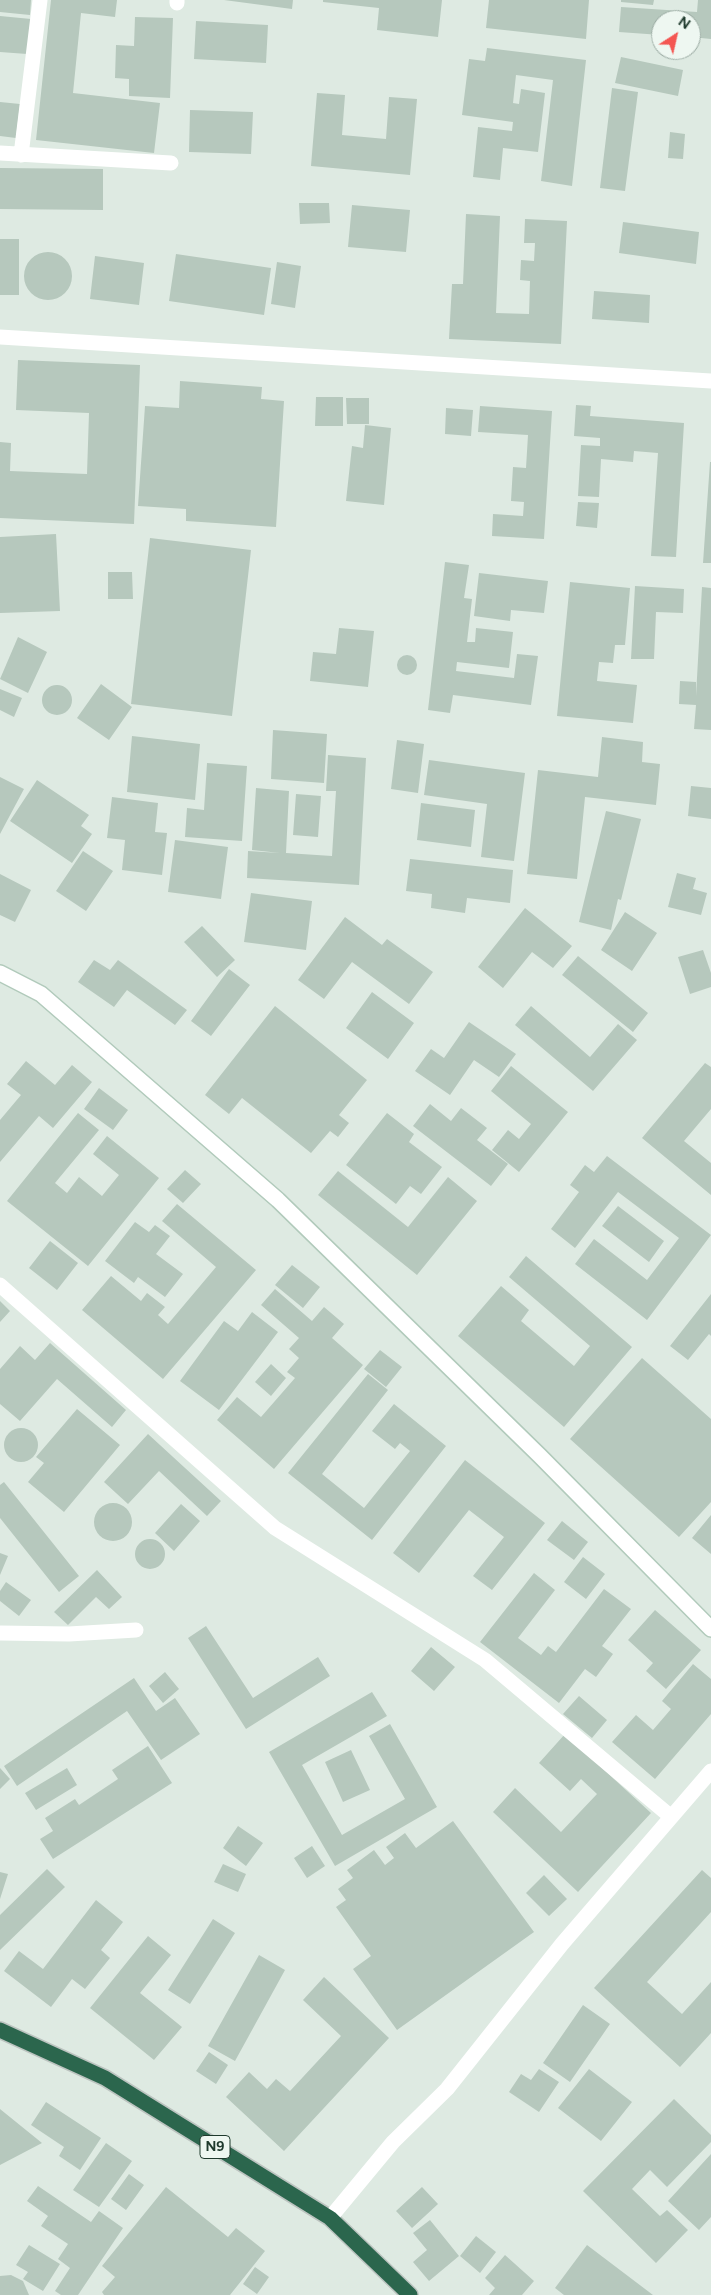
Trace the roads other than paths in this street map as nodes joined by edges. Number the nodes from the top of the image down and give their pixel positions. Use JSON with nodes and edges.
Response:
{"nodes":[{"id":1,"x":40,"y":0,"type":"edge"},
{"id":2,"x":0,"y":154,"type":"edge"},
{"id":3,"x":21,"y":155,"type":"junction"},
{"id":4,"x":171,"y":163,"type":"dead end"},
{"id":5,"x":0,"y":337,"type":"edge"},
{"id":6,"x":711,"y":380,"type":"edge"},
{"id":7,"x":0,"y":973,"type":"edge"},
{"id":8,"x":0,"y":1285,"type":"edge"},
{"id":9,"x":136,"y":1630,"type":"dead end"},
{"id":10,"x":711,"y":1630,"type":"edge"},
{"id":11,"x":0,"y":1633,"type":"edge"},
{"id":12,"x":711,"y":1770,"type":"edge"},
{"id":13,"x":670,"y":1816,"type":"junction"},
{"id":14,"x":0,"y":2030,"type":"edge"},
{"id":15,"x":330,"y":2218,"type":"junction"},
{"id":16,"x":410,"y":2295,"type":"edge"}],
"edges":[{"from":1,"to":3,"type":"street"},
{"from":2,"to":3,"type":"street"},
{"from":3,"to":4,"type":"street"},
{"from":5,"to":6,"type":"street"},
{"from":7,"to":10,"type":"street"},
{"from":8,"to":13,"type":"street"},
{"from":9,"to":11,"type":"street"},
{"from":12,"to":13,"type":"street"},
{"from":13,"to":15,"type":"street"},
{"from":14,"to":15,"type":"highway","number":"N9"},
{"from":15,"to":16,"type":"highway","number":"N9"}]}
